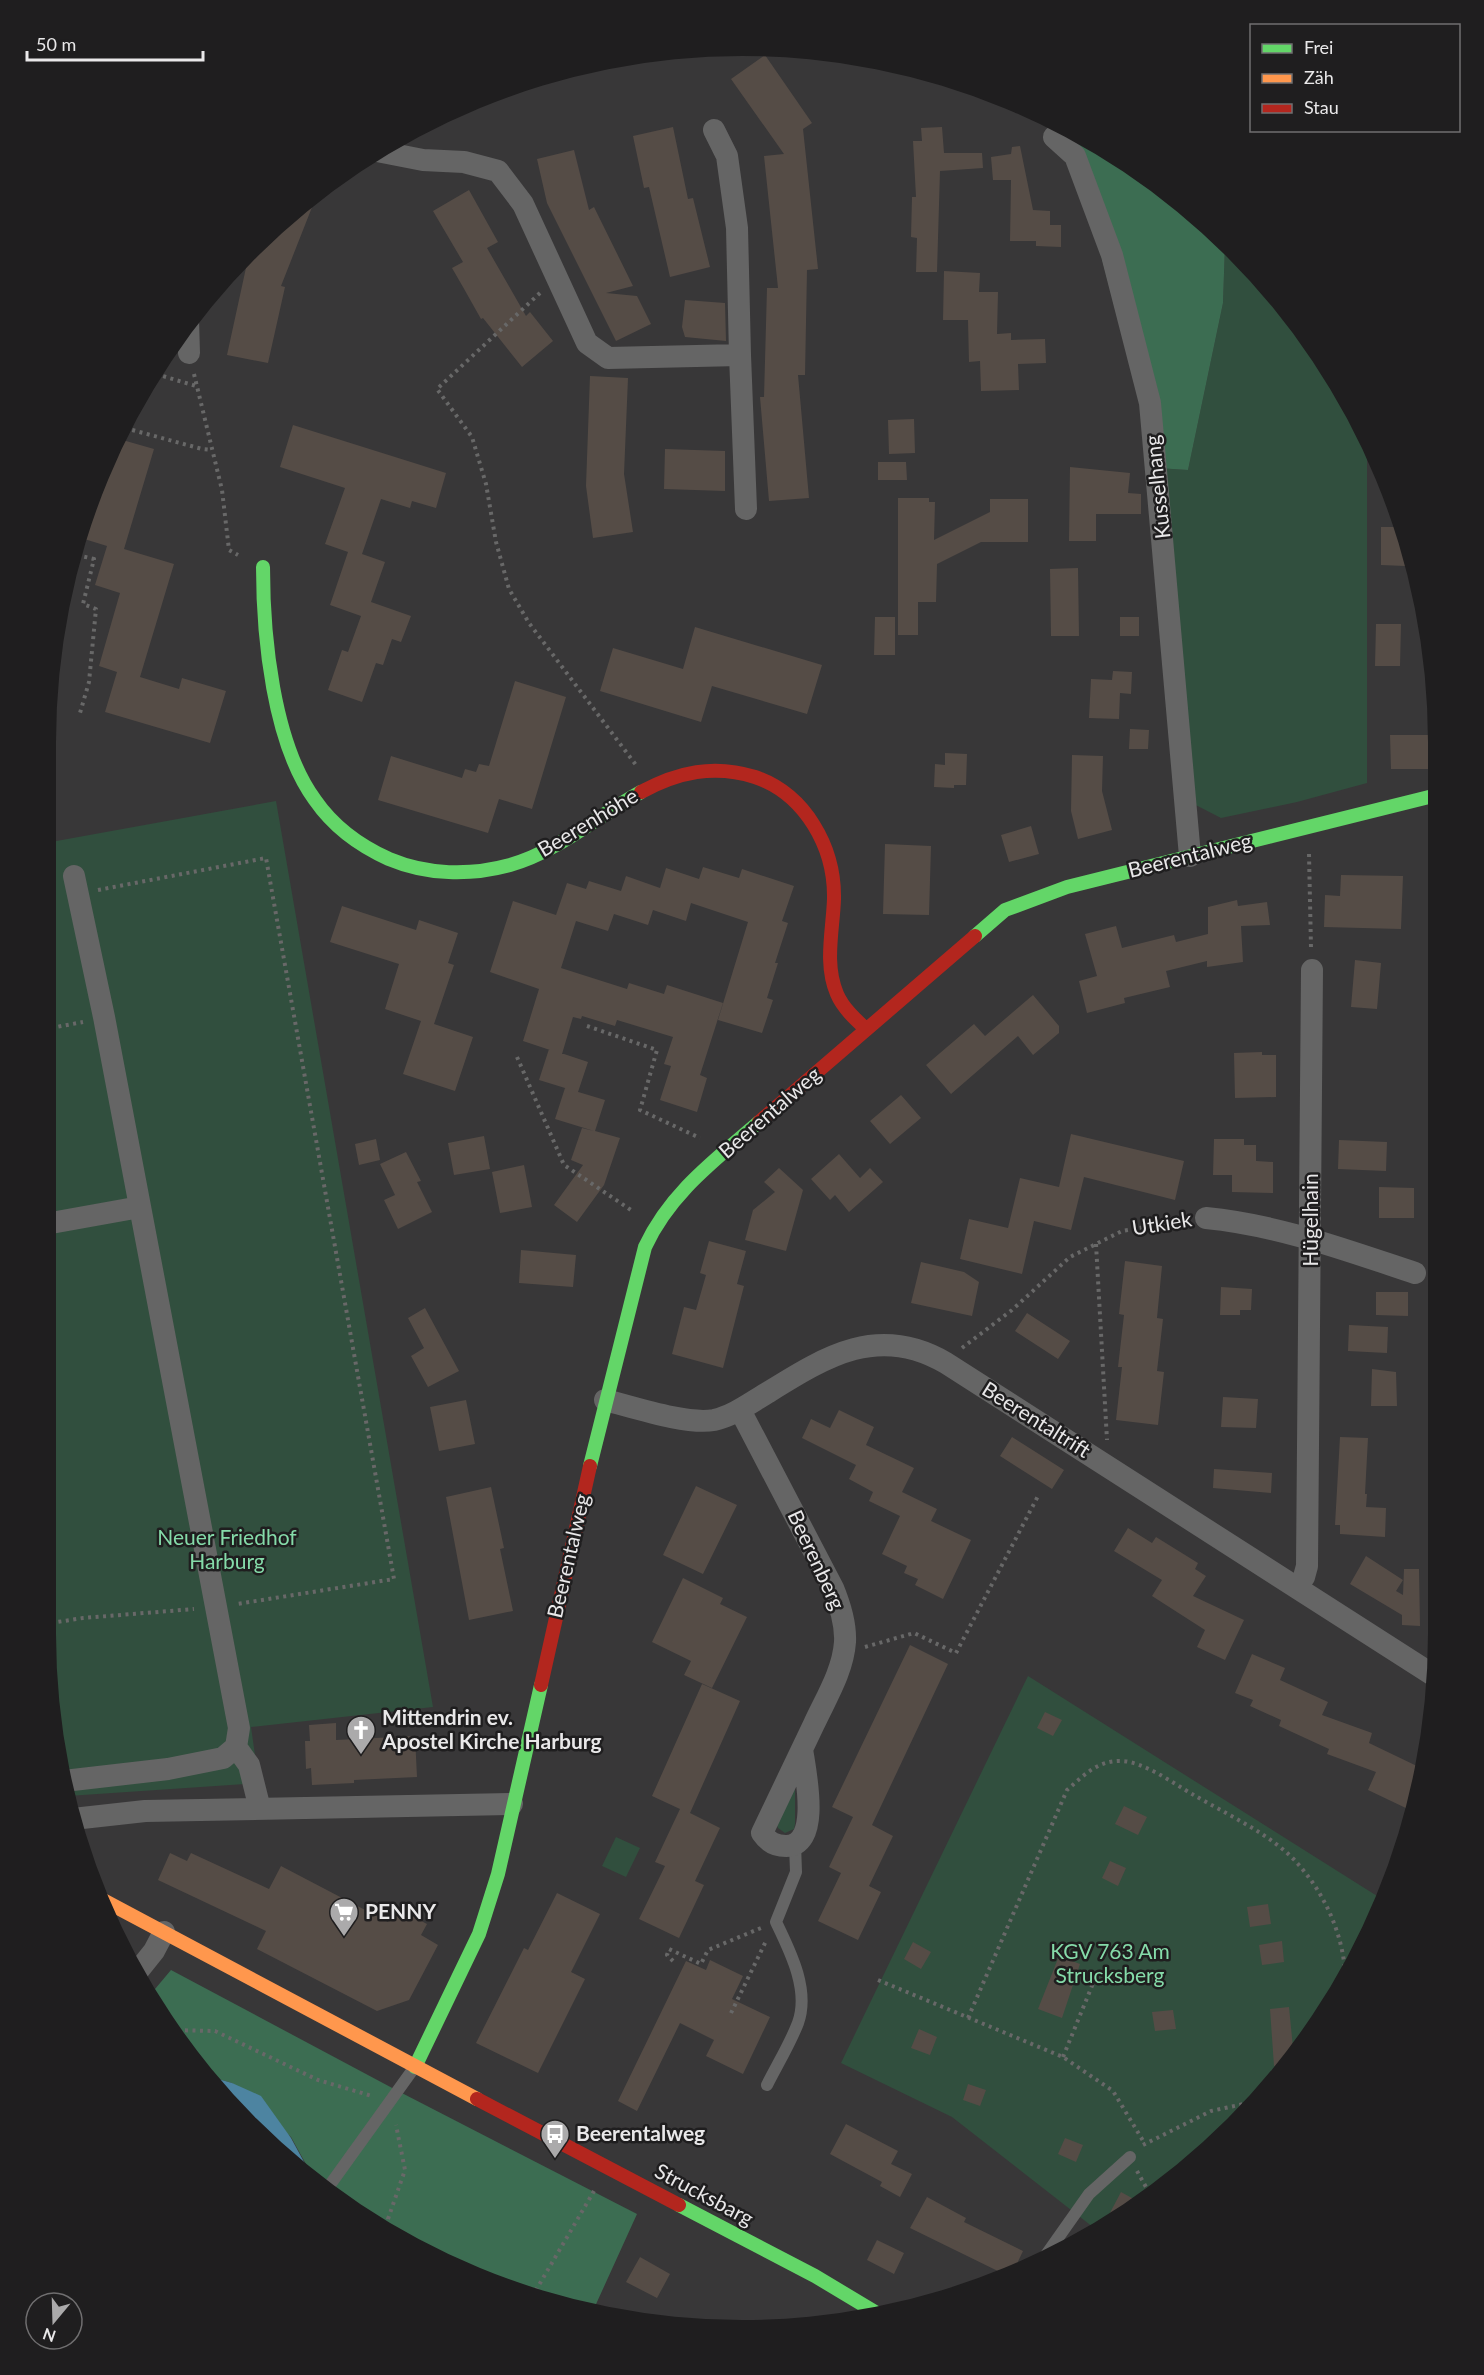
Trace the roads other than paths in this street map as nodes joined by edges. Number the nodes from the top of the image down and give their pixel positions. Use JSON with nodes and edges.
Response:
{"nodes":[{"id":1,"x":714,"y":130,"type":"dead end"},
{"id":2,"x":1054,"y":137,"type":"dead end"},
{"id":3,"x":389,"y":153,"type":"edge"},
{"id":4,"x":189,"y":336,"type":"edge"},
{"id":5,"x":189,"y":352,"type":"road end"},
{"id":6,"x":740,"y":355,"type":"junction"},
{"id":7,"x":746,"y":509,"type":"dead end"},
{"id":8,"x":263,"y":567,"type":"road end"},
{"id":9,"x":1428,"y":797,"type":"edge"},
{"id":10,"x":1191,"y":856,"type":"junction"},
{"id":11,"x":77,"y":886,"type":"road end"},
{"id":12,"x":1312,"y":970,"type":"road end"},
{"id":13,"x":866,"y":1029,"type":"junction"},
{"id":14,"x":140,"y":1207,"type":"junction"},
{"id":15,"x":1206,"y":1218,"type":"road end"},
{"id":16,"x":56,"y":1222,"type":"edge"},
{"id":17,"x":1311,"y":1238,"type":"junction"},
{"id":18,"x":1415,"y":1273,"type":"dead end"},
{"id":19,"x":605,"y":1400,"type":"junction"},
{"id":20,"x":740,"y":1410,"type":"junction"},
{"id":21,"x":1297,"y":1587,"type":"junction"},
{"id":22,"x":1427,"y":1671,"type":"edge"},
{"id":23,"x":236,"y":1747,"type":"junction"},
{"id":24,"x":802,"y":1749,"type":"junction"},
{"id":25,"x":72,"y":1780,"type":"edge"},
{"id":26,"x":512,"y":1804,"type":"junction"},
{"id":27,"x":260,"y":1809,"type":"junction"},
{"id":28,"x":81,"y":1818,"type":"edge"},
{"id":29,"x":795,"y":1844,"type":"junction"},
{"id":30,"x":112,"y":1905,"type":"edge"},
{"id":31,"x":164,"y":1932,"type":"junction"},
{"id":32,"x":142,"y":1966,"type":"edge"},
{"id":33,"x":415,"y":2067,"type":"junction"},
{"id":34,"x":766,"y":2085,"type":"dead end"},
{"id":35,"x":1130,"y":2157,"type":"road end"},
{"id":36,"x":331,"y":2183,"type":"edge"},
{"id":37,"x":1053,"y":2245,"type":"edge"},
{"id":38,"x":868,"y":2308,"type":"edge"}],
"edges":[{"from":1,"to":6,"type":"street"},
{"from":2,"to":10,"type":"street","name":"Kusselhang"},
{"from":3,"to":6,"type":"street"},
{"from":4,"to":5,"type":"street"},
{"from":6,"to":7,"type":"street"},
{"from":8,"to":13,"type":"street","name":"Beerenhöhe"},
{"from":9,"to":10,"type":"street","name":"Beerentalweg"},
{"from":10,"to":13,"type":"street","name":"Beerentalweg"},
{"from":11,"to":14,"type":"street"},
{"from":12,"to":17,"type":"street","name":"Hügelhain"},
{"from":13,"to":19,"type":"street","name":"Beerentalweg"},
{"from":14,"to":16,"type":"street"},
{"from":14,"to":23,"type":"street"},
{"from":15,"to":17,"type":"street","name":"Utkiek"},
{"from":17,"to":18,"type":"street","name":"Utkiek"},
{"from":17,"to":21,"type":"street","name":"Hügelhain"},
{"from":19,"to":20,"type":"street","name":"Beerentaltrift"},
{"from":19,"to":26,"type":"street","name":"Beerentalweg"},
{"from":20,"to":21,"type":"street","name":"Beerentaltrift"},
{"from":20,"to":24,"type":"street","name":"Beerenberg"},
{"from":21,"to":22,"type":"street","name":"Beerentaltrift"},
{"from":23,"to":25,"type":"street"},
{"from":23,"to":27,"type":"street"},
{"from":24,"to":29,"type":"street"},
{"from":24,"to":29,"type":"street","name":"Beerenberg"},
{"from":26,"to":27,"type":"street"},
{"from":26,"to":33,"type":"street","name":"Beerentalweg"},
{"from":27,"to":28,"type":"street"},
{"from":29,"to":34,"type":"lane"},
{"from":30,"to":31,"type":"street"},
{"from":31,"to":32,"type":"street"},
{"from":31,"to":33,"type":"street"},
{"from":33,"to":36,"type":"lane"},
{"from":33,"to":38,"type":"street","name":"Strucksbarg"},
{"from":35,"to":37,"type":"lane"}]}
